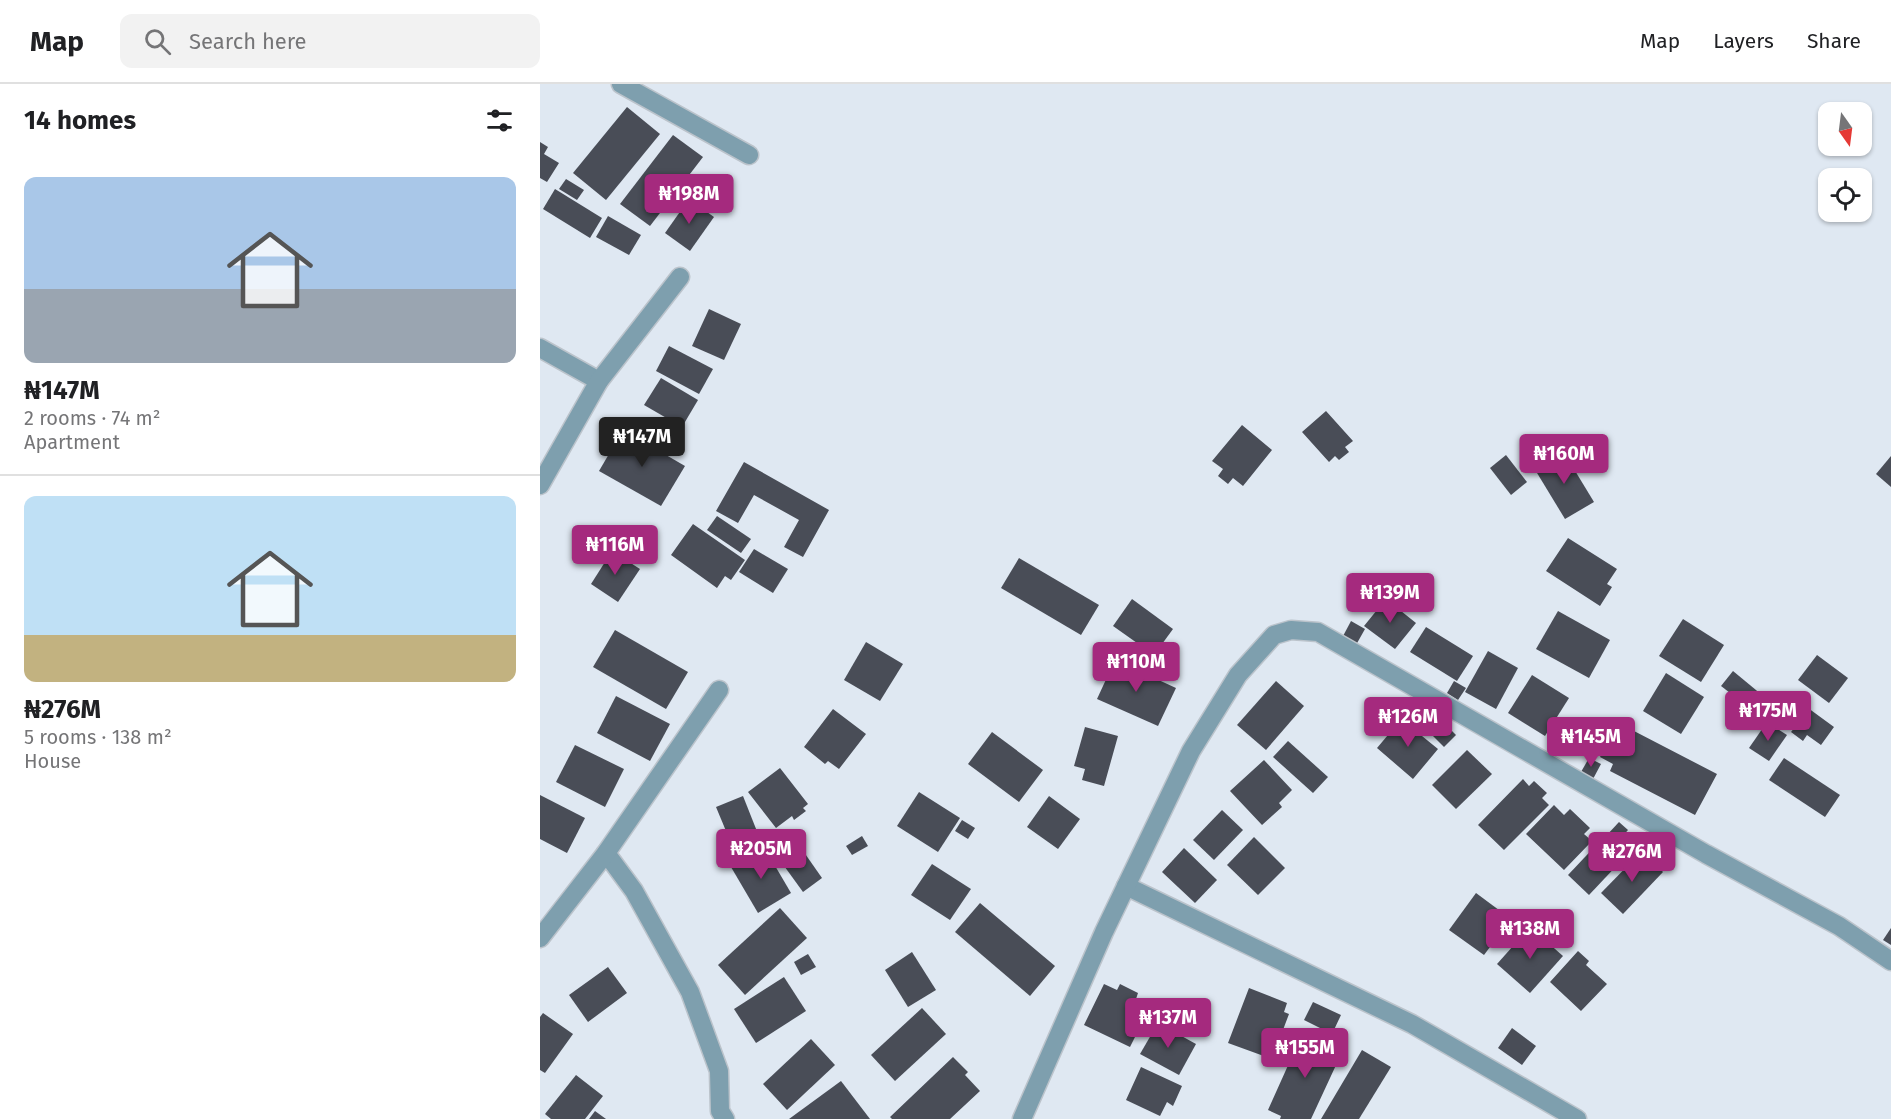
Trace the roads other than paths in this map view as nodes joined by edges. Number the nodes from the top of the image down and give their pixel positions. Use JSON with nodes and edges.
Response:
{"nodes":[{"id":1,"x":621,"y":84,"type":"edge"},
{"id":2,"x":749,"y":155,"type":"dead end"},
{"id":3,"x":680,"y":277,"type":"dead end"},
{"id":4,"x":540,"y":348,"type":"edge"},
{"id":5,"x":599,"y":381,"type":"junction"},
{"id":6,"x":540,"y":485,"type":"edge"},
{"id":7,"x":719,"y":690,"type":"dead end"},
{"id":8,"x":606,"y":853,"type":"junction"},
{"id":9,"x":1126,"y":886,"type":"junction"},
{"id":10,"x":540,"y":938,"type":"edge"},
{"id":11,"x":1891,"y":961,"type":"edge"},
{"id":12,"x":720,"y":1116,"type":"edge"},
{"id":13,"x":1022,"y":1119,"type":"edge"},
{"id":14,"x":1577,"y":1119,"type":"edge"}],
"edges":[{"from":1,"to":2,"type":"street"},
{"from":3,"to":5,"type":"street"},
{"from":4,"to":5,"type":"street"},
{"from":5,"to":6,"type":"street"},
{"from":7,"to":8,"type":"street"},
{"from":8,"to":10,"type":"street"},
{"from":8,"to":12,"type":"street"},
{"from":9,"to":11,"type":"street"},
{"from":9,"to":13,"type":"street"},
{"from":9,"to":14,"type":"street"}]}
